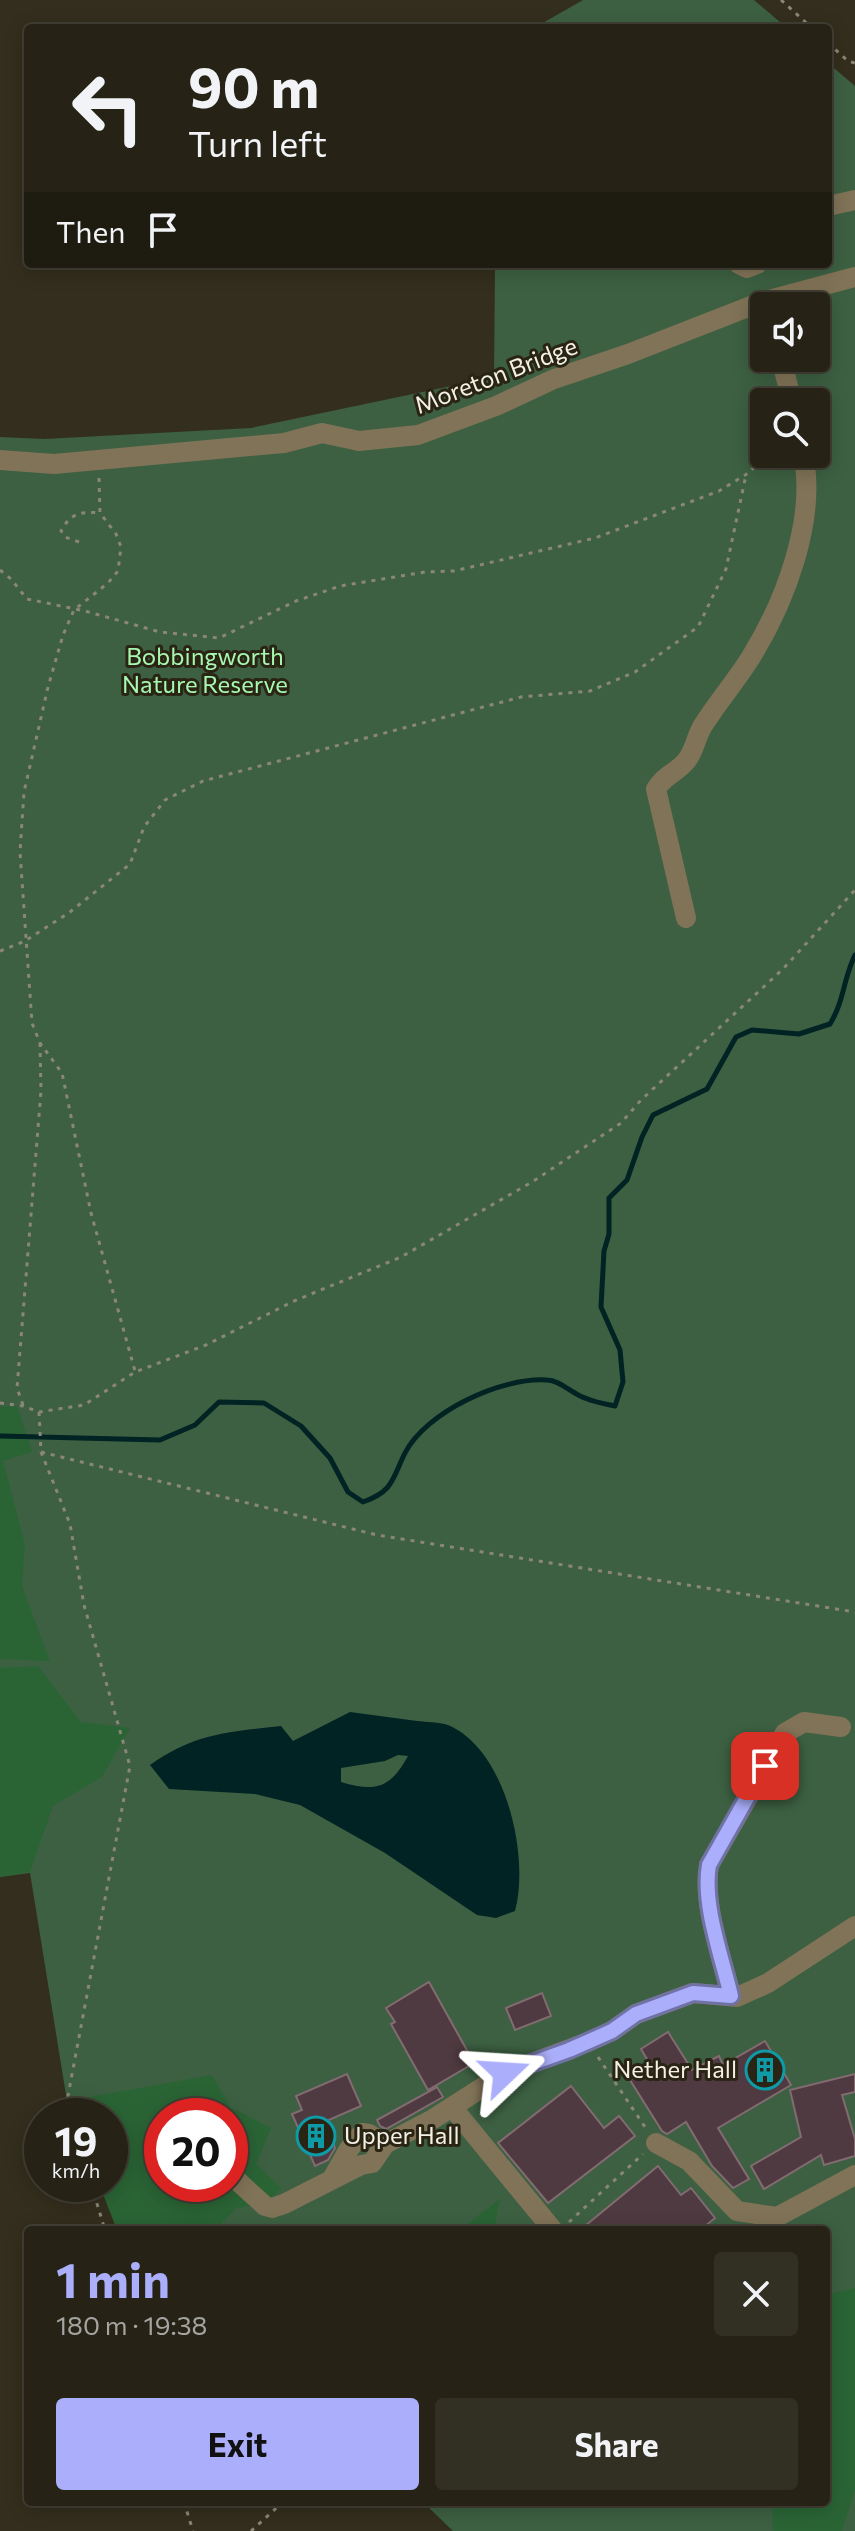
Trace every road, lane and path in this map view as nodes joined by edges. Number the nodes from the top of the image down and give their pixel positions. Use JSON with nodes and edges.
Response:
{"nodes":[{"id":1,"x":781,"y":0,"type":"edge"},
{"id":2,"x":808,"y":24,"type":"edge"},
{"id":3,"x":832,"y":47,"type":"edge"},
{"id":4,"x":855,"y":65,"type":"edge"},
{"id":5,"x":855,"y":200,"type":"edge"},
{"id":6,"x":832,"y":205,"type":"edge"},
{"id":7,"x":855,"y":277,"type":"edge"},
{"id":8,"x":807,"y":292,"type":"edge"},
{"id":9,"x":750,"y":311,"type":"edge"},
{"id":10,"x":98,"y":459,"type":"junction"},
{"id":11,"x":0,"y":460,"type":"edge"},
{"id":12,"x":754,"y":468,"type":"edge"},
{"id":13,"x":806,"y":468,"type":"edge"},
{"id":14,"x":746,"y":475,"type":"junction"},
{"id":15,"x":100,"y":513,"type":"junction"},
{"id":16,"x":79,"y":542,"type":"dead end"},
{"id":17,"x":0,"y":570,"type":"edge"},
{"id":18,"x":74,"y":610,"type":"junction"},
{"id":19,"x":855,"y":890,"type":"edge"},
{"id":20,"x":686,"y":918,"type":"dead end"},
{"id":21,"x":25,"y":941,"type":"junction"},
{"id":22,"x":0,"y":951,"type":"edge"},
{"id":23,"x":40,"y":1043,"type":"junction"},
{"id":24,"x":135,"y":1372,"type":"junction"},
{"id":25,"x":0,"y":1403,"type":"edge"},
{"id":26,"x":23,"y":1406,"type":"junction"},
{"id":27,"x":39,"y":1412,"type":"junction"},
{"id":28,"x":41,"y":1452,"type":"junction"},
{"id":29,"x":855,"y":1612,"type":"edge"},
{"id":30,"x":841,"y":1727,"type":"dead end"},
{"id":31,"x":855,"y":1926,"type":"edge"},
{"id":32,"x":731,"y":1996,"type":"junction"},
{"id":33,"x":588,"y":2042,"type":"junction"},
{"id":34,"x":68,"y":2098,"type":"edge"},
{"id":35,"x":452,"y":2107,"type":"junction"},
{"id":36,"x":656,"y":2143,"type":"junction"},
{"id":37,"x":855,"y":2175,"type":"edge"},
{"id":38,"x":248,"y":2190,"type":"edge"},
{"id":39,"x":96,"y":2202,"type":"edge"},
{"id":40,"x":104,"y":2226,"type":"edge"},
{"id":41,"x":550,"y":2226,"type":"edge"},
{"id":42,"x":564,"y":2226,"type":"edge"},
{"id":43,"x":185,"y":2506,"type":"edge"},
{"id":44,"x":279,"y":2506,"type":"edge"},
{"id":45,"x":193,"y":2531,"type":"edge"},
{"id":46,"x":251,"y":2531,"type":"edge"}],
"edges":[{"from":1,"to":2,"type":"path"},
{"from":3,"to":4,"type":"path"},
{"from":5,"to":6,"type":"street"},
{"from":7,"to":8,"type":"street","name":"Moreton Bridge"},
{"from":9,"to":10,"type":"street","name":"Moreton Bridge"},
{"from":10,"to":11,"type":"street","name":"Moreton Bridge"},
{"from":10,"to":15,"type":"path"},
{"from":12,"to":14,"type":"path"},
{"from":13,"to":20,"type":"street"},
{"from":14,"to":18,"type":"path"},
{"from":14,"to":21,"type":"path"},
{"from":15,"to":16,"type":"path"},
{"from":15,"to":18,"type":"path"},
{"from":17,"to":18,"type":"path"},
{"from":18,"to":21,"type":"path"},
{"from":19,"to":24,"type":"path"},
{"from":21,"to":22,"type":"path"},
{"from":21,"to":23,"type":"path"},
{"from":23,"to":24,"type":"path"},
{"from":23,"to":26,"type":"path"},
{"from":24,"to":27,"type":"path"},
{"from":25,"to":26,"type":"path"},
{"from":26,"to":27,"type":"path"},
{"from":27,"to":28,"type":"path"},
{"from":28,"to":29,"type":"path"},
{"from":28,"to":34,"type":"path"},
{"from":30,"to":32,"type":"street"},
{"from":31,"to":32,"type":"street"},
{"from":32,"to":33,"type":"street"},
{"from":33,"to":35,"type":"street"},
{"from":33,"to":36,"type":"path"},
{"from":35,"to":38,"type":"street"},
{"from":35,"to":41,"type":"street"},
{"from":36,"to":37,"type":"street"},
{"from":36,"to":42,"type":"path"},
{"from":39,"to":40,"type":"path"},
{"from":43,"to":45,"type":"path"},
{"from":44,"to":46,"type":"path"}]}
